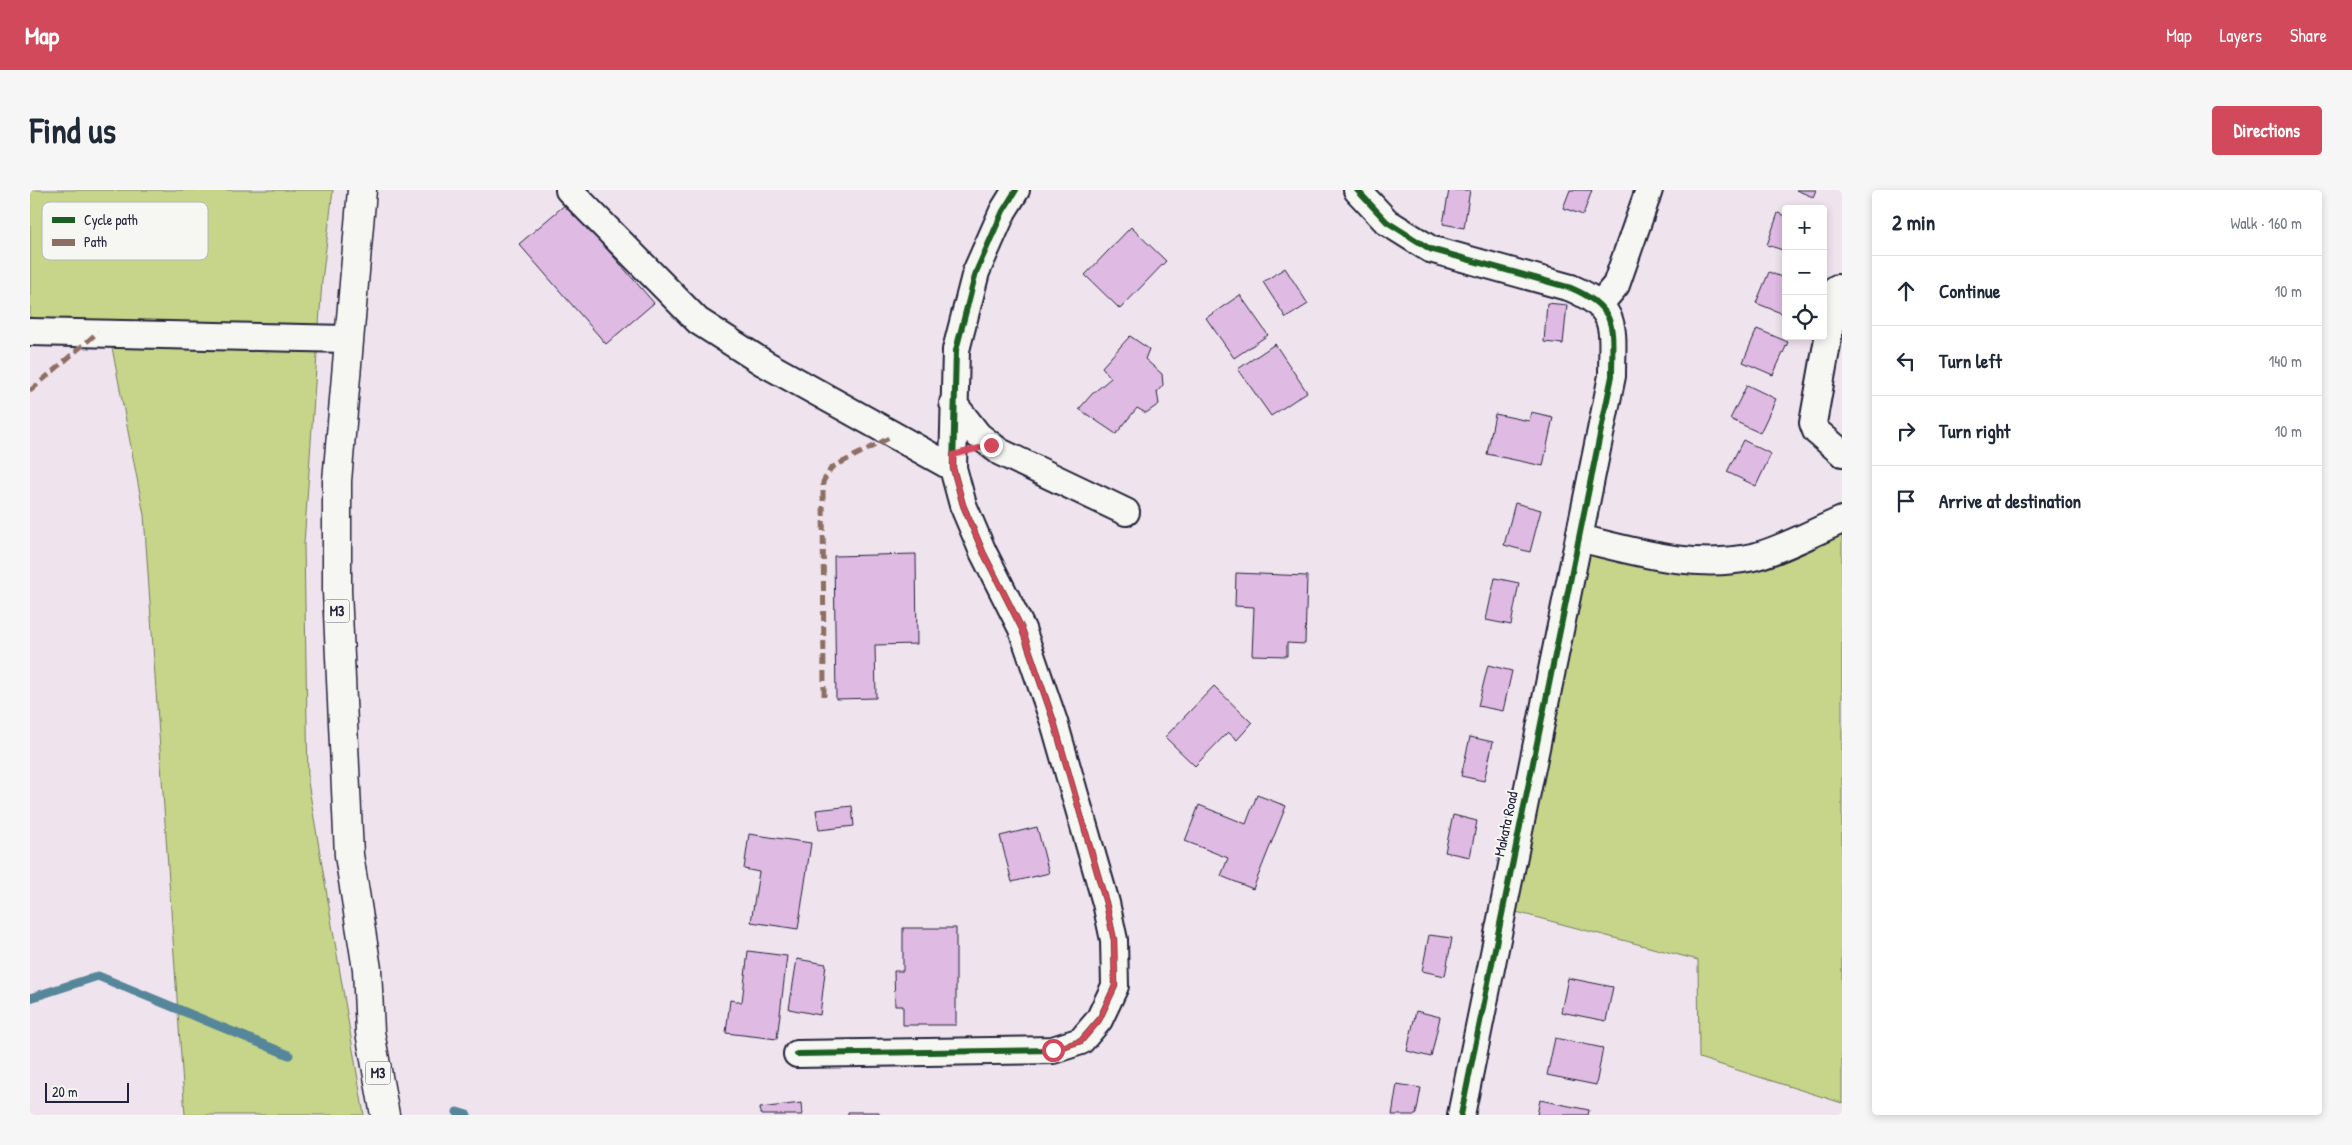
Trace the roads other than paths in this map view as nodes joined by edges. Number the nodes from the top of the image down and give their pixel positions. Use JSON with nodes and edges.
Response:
{"nodes":[{"id":1,"x":362,"y":190,"type":"edge"},
{"id":2,"x":569,"y":190,"type":"edge"},
{"id":3,"x":1016,"y":190,"type":"edge"},
{"id":4,"x":1357,"y":190,"type":"edge"},
{"id":5,"x":1648,"y":190,"type":"edge"},
{"id":6,"x":1837,"y":288,"type":"dead end"},
{"id":7,"x":1600,"y":304,"type":"junction"},
{"id":8,"x":30,"y":332,"type":"edge"},
{"id":9,"x":347,"y":339,"type":"junction"},
{"id":10,"x":953,"y":403,"type":"junction"},
{"id":11,"x":991,"y":445,"type":"junction"},
{"id":12,"x":1842,"y":453,"type":"edge"},
{"id":13,"x":953,"y":462,"type":"junction"},
{"id":14,"x":1126,"y":512,"type":"dead end"},
{"id":15,"x":1842,"y":520,"type":"edge"},
{"id":16,"x":1579,"y":538,"type":"junction"},
{"id":17,"x":797,"y":1054,"type":"dead end"},
{"id":18,"x":385,"y":1115,"type":"edge"},
{"id":19,"x":1460,"y":1115,"type":"edge"}],
"edges":[{"from":1,"to":9,"type":"highway","number":"M3"},
{"from":2,"to":13,"type":"street"},
{"from":3,"to":10,"type":"street"},
{"from":4,"to":7,"type":"street"},
{"from":5,"to":7,"type":"street"},
{"from":6,"to":12,"type":"street"},
{"from":7,"to":16,"type":"street","name":"Makata Road"},
{"from":8,"to":9,"type":"street"},
{"from":9,"to":18,"type":"highway","number":"M3"},
{"from":10,"to":11,"type":"street"},
{"from":10,"to":13,"type":"street"},
{"from":11,"to":13,"type":"street"},
{"from":11,"to":14,"type":"street"},
{"from":13,"to":17,"type":"street"},
{"from":15,"to":16,"type":"street"},
{"from":16,"to":19,"type":"street","name":"Makata Road"}]}
